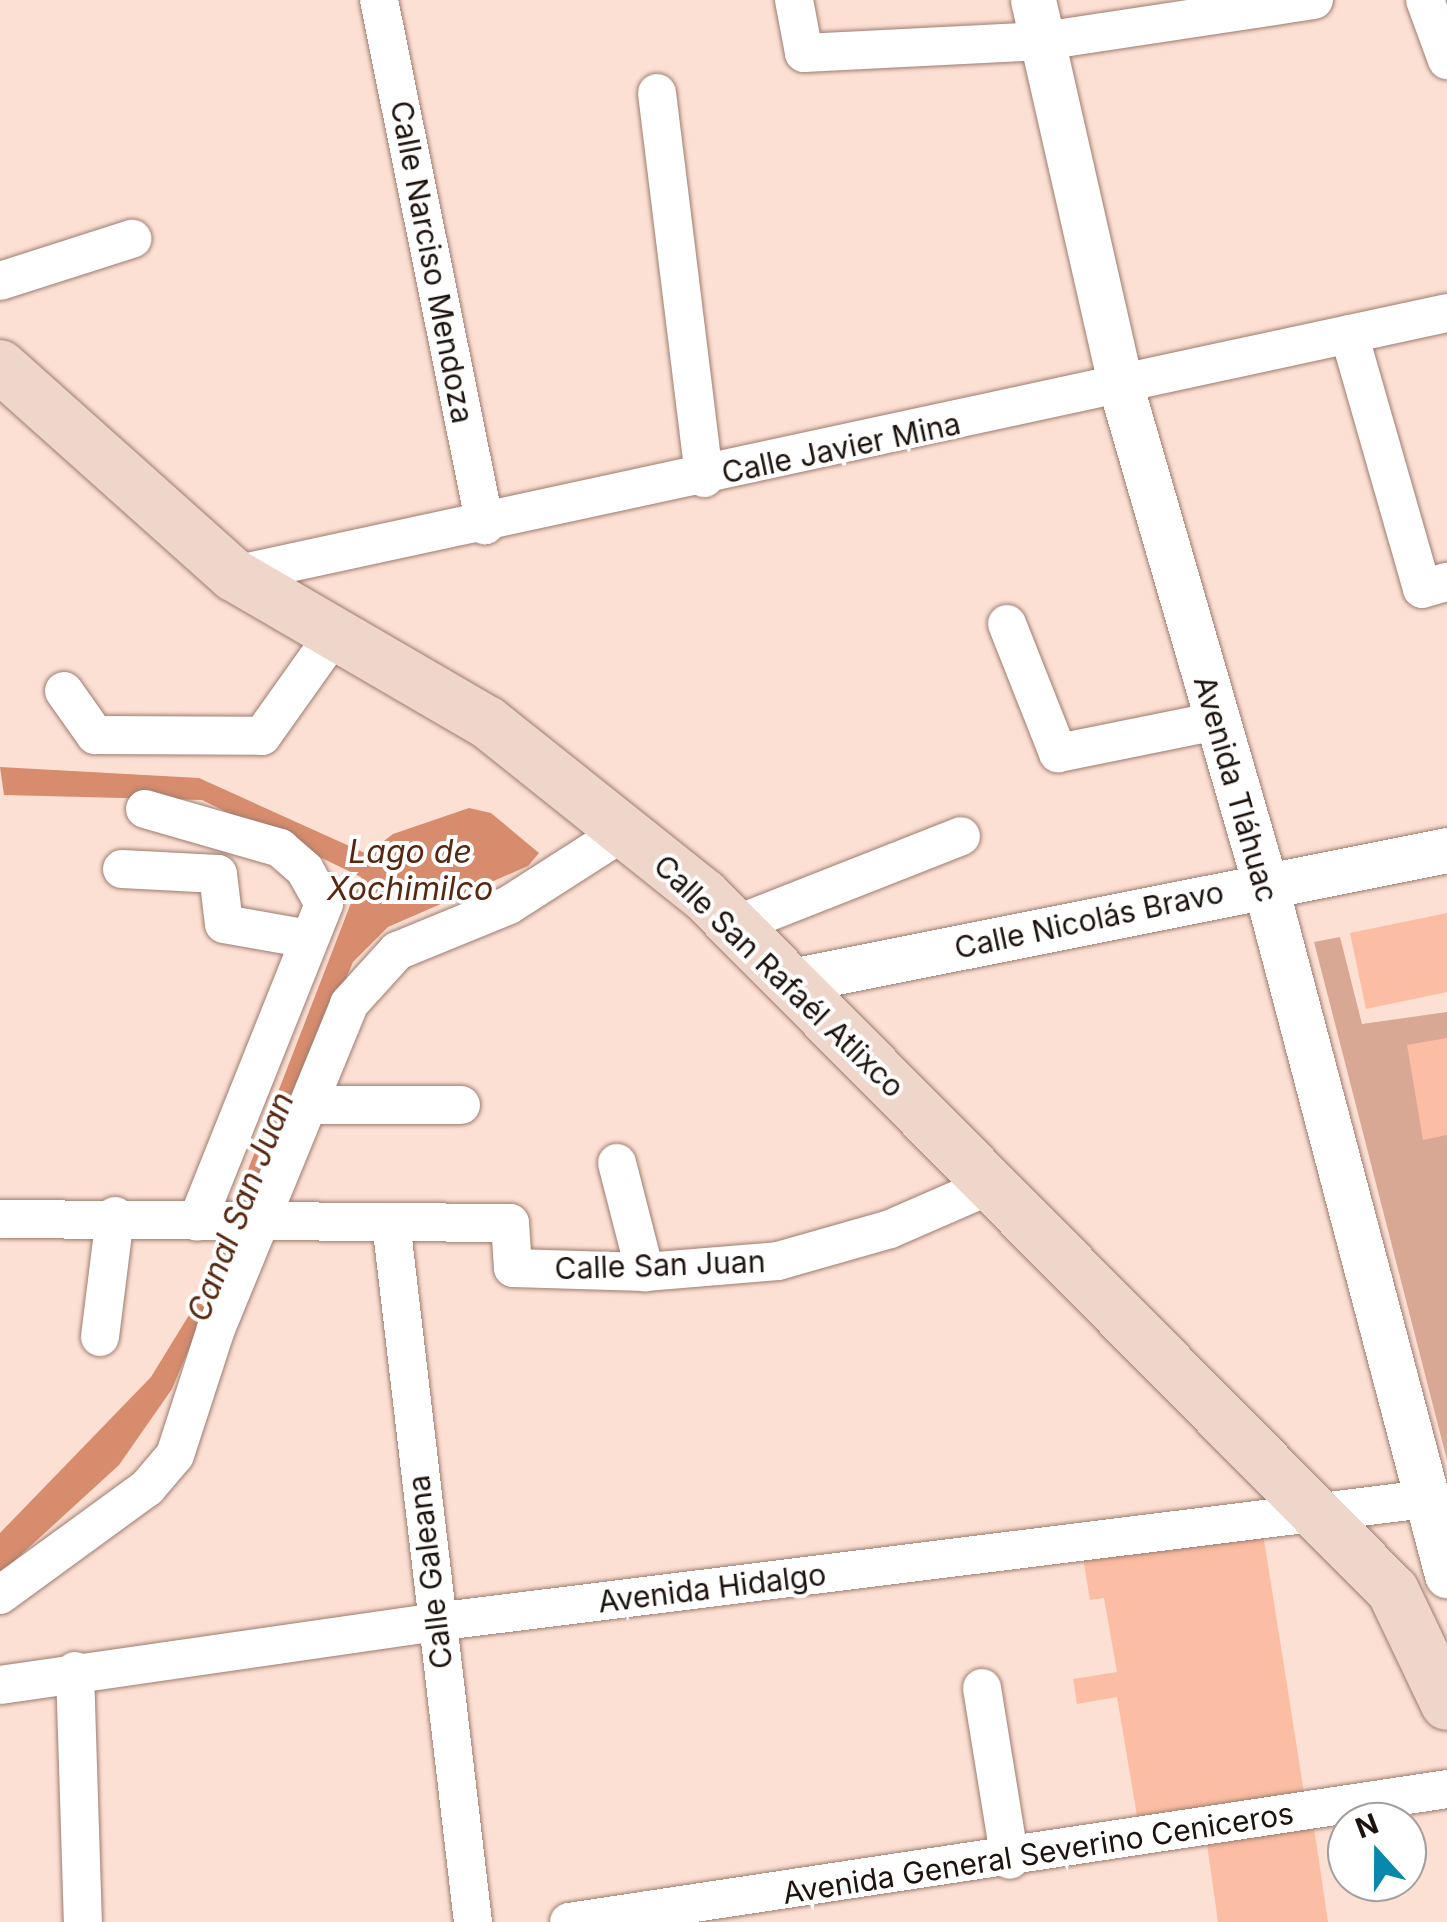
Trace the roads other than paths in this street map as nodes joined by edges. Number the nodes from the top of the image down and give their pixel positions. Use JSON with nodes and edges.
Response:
{"nodes":[{"id":1,"x":378,"y":0,"type":"edge"},
{"id":2,"x":794,"y":0,"type":"edge"},
{"id":3,"x":1314,"y":0,"type":"edge"},
{"id":4,"x":1424,"y":0,"type":"edge"},
{"id":5,"x":1038,"y":20,"type":"edge"},
{"id":6,"x":1447,"y":60,"type":"edge"},
{"id":7,"x":656,"y":92,"type":"dead end"},
{"id":8,"x":132,"y":238,"type":"dead end"},
{"id":9,"x":0,"y":281,"type":"edge"},
{"id":10,"x":1447,"y":313,"type":"edge"},
{"id":11,"x":1348,"y":334,"type":"junction"},
{"id":12,"x":0,"y":366,"type":"edge"},
{"id":13,"x":1121,"y":387,"type":"junction"},
{"id":14,"x":704,"y":478,"type":"junction"},
{"id":15,"x":485,"y":524,"type":"junction"},
{"id":16,"x":234,"y":575,"type":"junction"},
{"id":17,"x":1434,"y":586,"type":"edge"},
{"id":18,"x":1007,"y":624,"type":"dead end"},
{"id":19,"x":333,"y":636,"type":"junction"},
{"id":20,"x":64,"y":691,"type":"dead end"},
{"id":21,"x":1216,"y":721,"type":"junction"},
{"id":22,"x":145,"y":809,"type":"dead end"},
{"id":23,"x":626,"y":830,"type":"junction"},
{"id":24,"x":961,"y":836,"type":"dead end"},
{"id":25,"x":1447,"y":850,"type":"edge"},
{"id":26,"x":122,"y":869,"type":"dead end"},
{"id":27,"x":1264,"y":884,"type":"junction"},
{"id":28,"x":733,"y":926,"type":"junction"},
{"id":29,"x":309,"y":939,"type":"junction"},
{"id":30,"x":791,"y":981,"type":"junction"},
{"id":31,"x":312,"y":1104,"type":"junction"},
{"id":32,"x":460,"y":1105,"type":"dead end"},
{"id":33,"x":618,"y":1163,"type":"dead end"},
{"id":34,"x":989,"y":1186,"type":"junction"},
{"id":35,"x":115,"y":1216,"type":"junction"},
{"id":36,"x":0,"y":1219,"type":"edge"},
{"id":37,"x":197,"y":1222,"type":"junction"},
{"id":38,"x":391,"y":1222,"type":"junction"},
{"id":39,"x":266,"y":1223,"type":"junction"},
{"id":40,"x":645,"y":1272,"type":"junction"},
{"id":41,"x":100,"y":1337,"type":"dead end"},
{"id":42,"x":1424,"y":1499,"type":"junction"},
{"id":43,"x":1314,"y":1514,"type":"junction"},
{"id":44,"x":1447,"y":1575,"type":"edge"},
{"id":45,"x":0,"y":1595,"type":"edge"},
{"id":46,"x":435,"y":1622,"type":"junction"},
{"id":47,"x":75,"y":1670,"type":"junction"},
{"id":48,"x":0,"y":1685,"type":"edge"},
{"id":49,"x":982,"y":1688,"type":"dead end"},
{"id":50,"x":1447,"y":1704,"type":"edge"},
{"id":51,"x":1447,"y":1788,"type":"edge"},
{"id":52,"x":1010,"y":1860,"type":"junction"},
{"id":53,"x":82,"y":1922,"type":"edge"},
{"id":54,"x":473,"y":1922,"type":"edge"},
{"id":55,"x":569,"y":1922,"type":"edge"}],
"edges":[{"from":1,"to":15,"type":"street","name":"Calle Narciso Mendoza"},
{"from":2,"to":5,"type":"street"},
{"from":3,"to":5,"type":"street"},
{"from":4,"to":6,"type":"street"},
{"from":5,"to":13,"type":"street","name":"Avenida Tláhuac"},
{"from":7,"to":14,"type":"street"},
{"from":8,"to":9,"type":"street"},
{"from":10,"to":11,"type":"street","name":"Calle Javier Mina"},
{"from":11,"to":13,"type":"street","name":"Calle Javier Mina"},
{"from":11,"to":17,"type":"street"},
{"from":12,"to":16,"type":"main road","name":"Calle San Rafaél Atlixco"},
{"from":13,"to":14,"type":"street","name":"Calle Javier Mina"},
{"from":13,"to":21,"type":"street","name":"Avenida Tláhuac"},
{"from":14,"to":15,"type":"street","name":"Calle Javier Mina"},
{"from":15,"to":16,"type":"street","name":"Calle Javier Mina"},
{"from":16,"to":19,"type":"main road","name":"Calle San Rafaél Atlixco"},
{"from":18,"to":21,"type":"street"},
{"from":19,"to":20,"type":"street"},
{"from":19,"to":23,"type":"main road","name":"Calle San Rafaél Atlixco"},
{"from":21,"to":27,"type":"street","name":"Avenida Tláhuac"},
{"from":22,"to":29,"type":"street"},
{"from":23,"to":28,"type":"main road","name":"Calle San Rafaél Atlixco"},
{"from":23,"to":31,"type":"street"},
{"from":24,"to":28,"type":"street"},
{"from":25,"to":27,"type":"street","name":"Calle Nicolás Bravo"},
{"from":26,"to":29,"type":"street"},
{"from":27,"to":30,"type":"street","name":"Calle Nicolás Bravo"},
{"from":27,"to":42,"type":"street","name":"Avenida Tláhuac"},
{"from":28,"to":30,"type":"main road","name":"Calle San Rafaél Atlixco"},
{"from":29,"to":37,"type":"street"},
{"from":30,"to":34,"type":"main road","name":"Calle San Rafaél Atlixco"},
{"from":31,"to":32,"type":"street"},
{"from":31,"to":39,"type":"street"},
{"from":33,"to":40,"type":"street"},
{"from":34,"to":40,"type":"street","name":"Calle San Juan"},
{"from":34,"to":43,"type":"main road","name":"Calle San Rafaél Atlixco"},
{"from":35,"to":36,"type":"street","name":"Calle San Juan"},
{"from":35,"to":37,"type":"street","name":"Calle San Juan"},
{"from":35,"to":41,"type":"street"},
{"from":37,"to":39,"type":"street","name":"Calle San Juan"},
{"from":38,"to":39,"type":"street","name":"Calle San Juan"},
{"from":38,"to":40,"type":"street","name":"Calle San Juan"},
{"from":38,"to":46,"type":"street","name":"Calle Galeana"},
{"from":39,"to":45,"type":"street"},
{"from":42,"to":43,"type":"street","name":"Avenida Hidalgo"},
{"from":42,"to":44,"type":"street","name":"Avenida Tláhuac"},
{"from":43,"to":46,"type":"street","name":"Avenida Hidalgo"},
{"from":43,"to":50,"type":"main road","name":"Calle San Rafaél Atlixco"},
{"from":46,"to":47,"type":"street","name":"Avenida Hidalgo"},
{"from":46,"to":54,"type":"street","name":"Calle Galeana"},
{"from":47,"to":48,"type":"street","name":"Avenida Hidalgo"},
{"from":47,"to":53,"type":"street"},
{"from":49,"to":52,"type":"street"},
{"from":51,"to":52,"type":"street","name":"Avenida General Severino Ceniceros"},
{"from":52,"to":55,"type":"street","name":"Avenida General Severino Ceniceros"}]}
